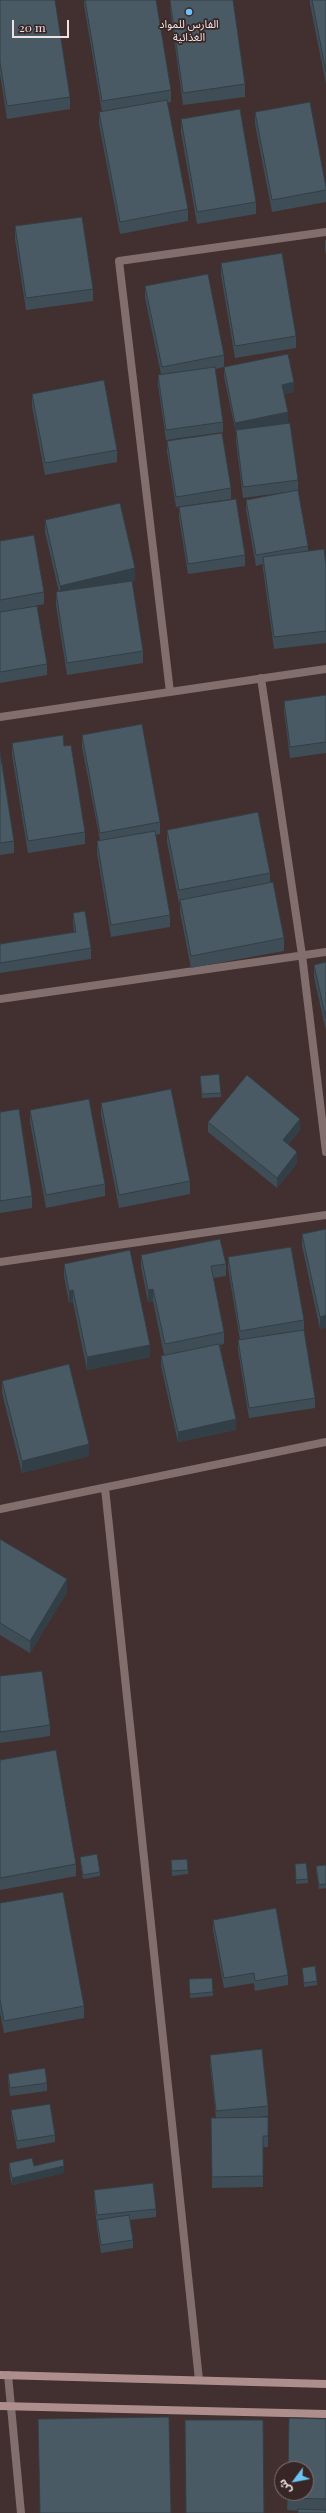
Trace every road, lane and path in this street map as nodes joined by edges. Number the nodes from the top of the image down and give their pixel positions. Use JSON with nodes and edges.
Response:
{"nodes":[{"id":1,"x":326,"y":232,"type":"edge"},
{"id":2,"x":326,"y":669,"type":"edge"},
{"id":3,"x":261,"y":678,"type":"junction"},
{"id":4,"x":170,"y":692,"type":"junction"},
{"id":5,"x":0,"y":717,"type":"edge"},
{"id":6,"x":326,"y":952,"type":"edge"},
{"id":7,"x":302,"y":955,"type":"junction"},
{"id":8,"x":0,"y":999,"type":"edge"},
{"id":9,"x":326,"y":1152,"type":"edge"},
{"id":10,"x":326,"y":1215,"type":"edge"},
{"id":11,"x":0,"y":1262,"type":"edge"},
{"id":12,"x":326,"y":1442,"type":"edge"},
{"id":13,"x":105,"y":1488,"type":"junction"},
{"id":14,"x":0,"y":1509,"type":"edge"},
{"id":15,"x":4,"y":2375,"type":"edge"},
{"id":16,"x":199,"y":2380,"type":"junction"},
{"id":17,"x":326,"y":2384,"type":"edge"},
{"id":18,"x":0,"y":2406,"type":"edge"},
{"id":19,"x":12,"y":2406,"type":"junction"},
{"id":20,"x":326,"y":2414,"type":"edge"},
{"id":21,"x":21,"y":2513,"type":"edge"}],
"edges":[{"from":1,"to":4,"type":"street"},
{"from":2,"to":3,"type":"street"},
{"from":3,"to":4,"type":"street"},
{"from":3,"to":7,"type":"street"},
{"from":4,"to":5,"type":"street"},
{"from":6,"to":7,"type":"street"},
{"from":7,"to":8,"type":"street"},
{"from":7,"to":9,"type":"street"},
{"from":10,"to":11,"type":"street"},
{"from":12,"to":13,"type":"street"},
{"from":13,"to":14,"type":"street"},
{"from":13,"to":16,"type":"street"},
{"from":15,"to":16,"type":"main road"},
{"from":15,"to":19,"type":"street"},
{"from":16,"to":17,"type":"main road"},
{"from":18,"to":19,"type":"main road"},
{"from":19,"to":20,"type":"main road"},
{"from":19,"to":21,"type":"street"}]}
